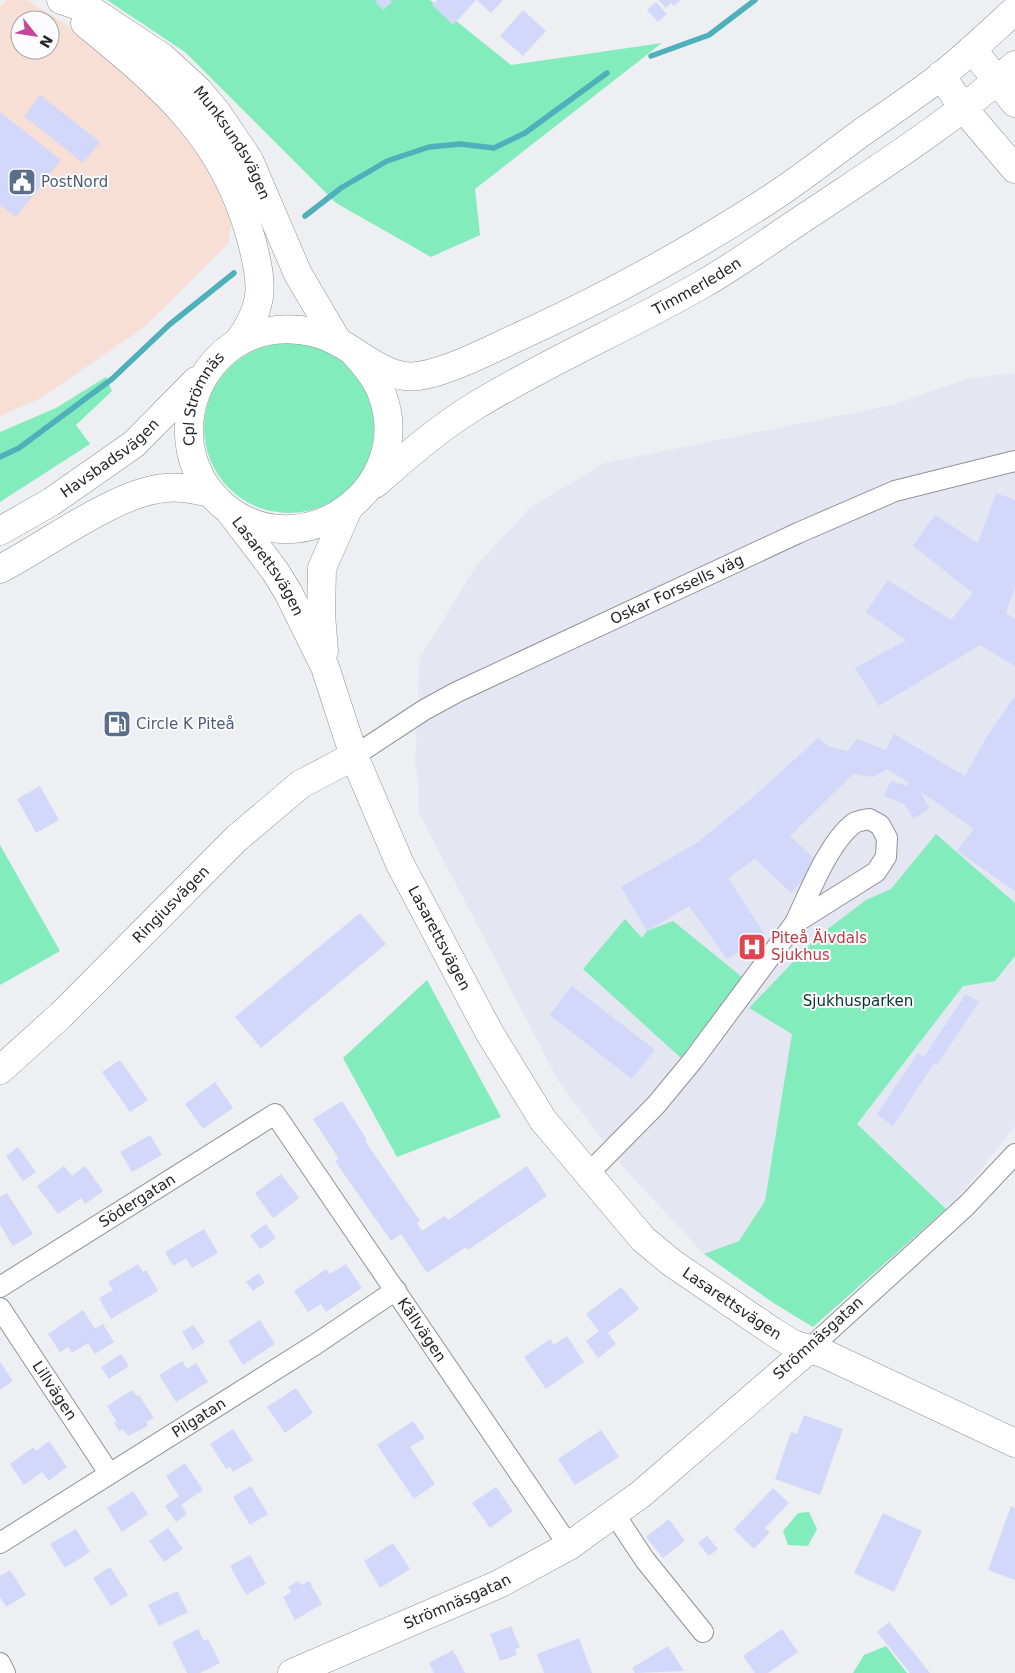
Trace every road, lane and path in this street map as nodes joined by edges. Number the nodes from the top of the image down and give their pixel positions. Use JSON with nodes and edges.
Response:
{"nodes":[{"id":1,"x":62,"y":0,"type":"edge"},
{"id":2,"x":1015,"y":10,"type":"edge"},
{"id":3,"x":972,"y":49,"type":"junction"},
{"id":4,"x":1006,"y":74,"type":"edge"},
{"id":5,"x":941,"y":75,"type":"junction"},
{"id":6,"x":1015,"y":103,"type":"edge"},
{"id":7,"x":963,"y":108,"type":"junction"},
{"id":8,"x":1015,"y":169,"type":"edge"},
{"id":9,"x":238,"y":342,"type":"junction"},
{"id":10,"x":346,"y":348,"type":"junction"},
{"id":11,"x":208,"y":369,"type":"junction"},
{"id":12,"x":1015,"y":461,"type":"edge"},
{"id":13,"x":368,"y":490,"type":"junction"},
{"id":14,"x":219,"y":500,"type":"junction"},
{"id":15,"x":348,"y":509,"type":"junction"},
{"id":16,"x":0,"y":531,"type":"edge"},
{"id":17,"x":0,"y":569,"type":"edge"},
{"id":18,"x":331,"y":681,"type":"junction"},
{"id":19,"x":354,"y":756,"type":"junction"},
{"id":20,"x":794,"y":924,"type":"junction"},
{"id":21,"x":0,"y":1070,"type":"edge"},
{"id":22,"x":275,"y":1114,"type":"joint"},
{"id":23,"x":1015,"y":1154,"type":"edge"},
{"id":24,"x":588,"y":1174,"type":"junction"},
{"id":25,"x":0,"y":1287,"type":"edge"},
{"id":26,"x":396,"y":1290,"type":"junction"},
{"id":27,"x":0,"y":1308,"type":"edge"},
{"id":28,"x":808,"y":1350,"type":"junction"},
{"id":29,"x":1015,"y":1443,"type":"edge"},
{"id":30,"x":109,"y":1473,"type":"junction"},
{"id":31,"x":615,"y":1515,"type":"junction"},
{"id":32,"x":0,"y":1543,"type":"edge"},
{"id":33,"x":569,"y":1546,"type":"junction"},
{"id":34,"x":703,"y":1632,"type":"dead end"},
{"id":35,"x":0,"y":1663,"type":"edge"},
{"id":36,"x":5,"y":1673,"type":"edge"},
{"id":37,"x":292,"y":1673,"type":"edge"}],
"edges":[{"from":1,"to":9,"type":"street","name":"Munksundsvägen"},
{"from":1,"to":10,"type":"street","name":"Munksundsvägen"},
{"from":2,"to":3,"type":"street"},
{"from":3,"to":4,"type":"street"},
{"from":3,"to":5,"type":"street"},
{"from":4,"to":6,"type":"street"},
{"from":4,"to":7,"type":"street","name":"Timmerleden"},
{"from":5,"to":7,"type":"street"},
{"from":5,"to":10,"type":"street"},
{"from":7,"to":8,"type":"street"},
{"from":7,"to":13,"type":"street","name":"Timmerleden"},
{"from":9,"to":10,"type":"street","name":"Cpl Strömnäs"},
{"from":9,"to":11,"type":"street","name":"Cpl Strömnäs"},
{"from":10,"to":13,"type":"street","name":"Cpl Strömnäs"},
{"from":11,"to":14,"type":"street","name":"Cpl Strömnäs"},
{"from":11,"to":16,"type":"street","name":"Havsbadsvägen"},
{"from":12,"to":19,"type":"street","name":"Oskar Forssells väg"},
{"from":13,"to":15,"type":"street","name":"Cpl Strömnäs"},
{"from":14,"to":15,"type":"street","name":"Cpl Strömnäs"},
{"from":14,"to":17,"type":"street"},
{"from":14,"to":18,"type":"street","name":"Lasarettsvägen"},
{"from":15,"to":18,"type":"street","name":"Lasarettsvägen"},
{"from":18,"to":19,"type":"street","name":"Lasarettsvägen"},
{"from":19,"to":21,"type":"street","name":"Ringiusvägen"},
{"from":19,"to":24,"type":"street","name":"Lasarettsvägen"},
{"from":20,"to":20,"type":"street"},
{"from":20,"to":24,"type":"street"},
{"from":22,"to":25,"type":"street","name":"Södergatan"},
{"from":22,"to":26,"type":"street","name":"Källvägen"},
{"from":23,"to":28,"type":"street","name":"Strömnäsgatan"},
{"from":24,"to":28,"type":"street","name":"Lasarettsvägen"},
{"from":26,"to":30,"type":"street","name":"Pilgatan"},
{"from":26,"to":33,"type":"street","name":"Källvägen"},
{"from":27,"to":30,"type":"street","name":"Lillvägen"},
{"from":28,"to":29,"type":"street","name":"Lasarettsvägen"},
{"from":28,"to":31,"type":"street","name":"Strömnäsgatan"},
{"from":30,"to":32,"type":"street","name":"Pilgatan"},
{"from":31,"to":33,"type":"street","name":"Strömnäsgatan"},
{"from":31,"to":34,"type":"street"},
{"from":33,"to":37,"type":"street","name":"Strömnäsgatan"},
{"from":35,"to":36,"type":"street"}]}
